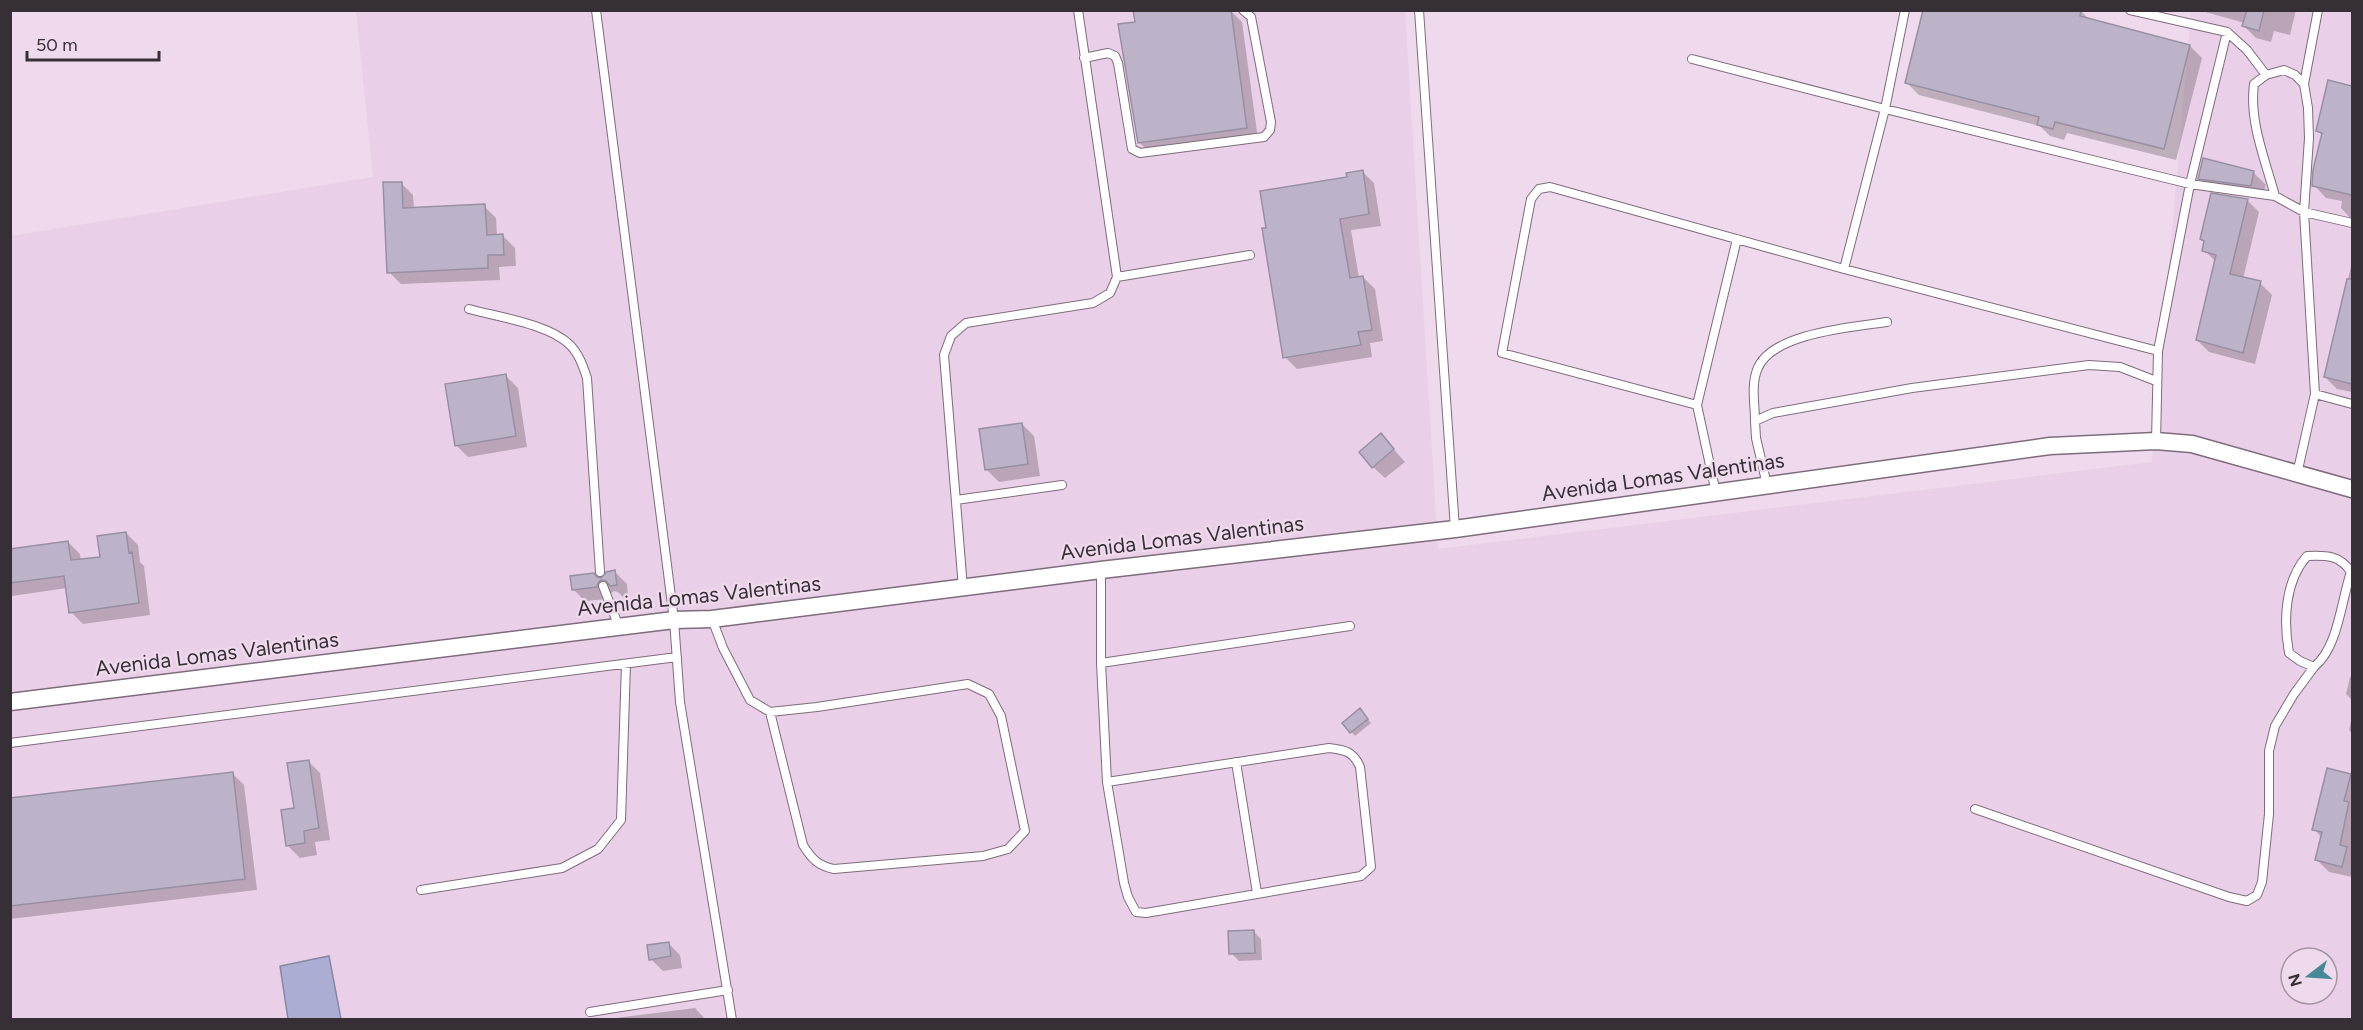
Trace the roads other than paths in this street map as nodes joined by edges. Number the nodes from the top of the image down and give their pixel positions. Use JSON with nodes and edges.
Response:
{"nodes":[{"id":1,"x":596,"y":10,"type":"edge"},
{"id":2,"x":1078,"y":10,"type":"edge"},
{"id":3,"x":1243,"y":10,"type":"edge"},
{"id":4,"x":1419,"y":10,"type":"edge"},
{"id":5,"x":1905,"y":10,"type":"edge"},
{"id":6,"x":2130,"y":10,"type":"edge"},
{"id":7,"x":2318,"y":10,"type":"edge"},
{"id":8,"x":2227,"y":32,"type":"junction"},
{"id":9,"x":1084,"y":58,"type":"junction"},
{"id":10,"x":1692,"y":59,"type":"dead end"},
{"id":11,"x":2266,"y":75,"type":"junction"},
{"id":12,"x":2304,"y":84,"type":"junction"},
{"id":13,"x":1885,"y":110,"type":"junction"},
{"id":14,"x":2190,"y":184,"type":"junction"},
{"id":15,"x":2275,"y":196,"type":"junction"},
{"id":16,"x":2304,"y":212,"type":"junction"},
{"id":17,"x":2352,"y":223,"type":"edge"},
{"id":18,"x":1737,"y":239,"type":"junction"},
{"id":19,"x":1250,"y":255,"type":"dead end"},
{"id":20,"x":1844,"y":269,"type":"junction"},
{"id":21,"x":1117,"y":277,"type":"junction"},
{"id":22,"x":469,"y":309,"type":"dead end"},
{"id":23,"x":1887,"y":322,"type":"dead end"},
{"id":24,"x":2158,"y":351,"type":"junction"},
{"id":25,"x":2156,"y":381,"type":"junction"},
{"id":26,"x":2314,"y":394,"type":"junction"},
{"id":27,"x":2352,"y":404,"type":"edge"},
{"id":28,"x":1697,"y":405,"type":"junction"},
{"id":29,"x":1755,"y":421,"type":"junction"},
{"id":30,"x":2156,"y":441,"type":"junction"},
{"id":31,"x":2297,"y":474,"type":"junction"},
{"id":32,"x":1062,"y":485,"type":"dead end"},
{"id":33,"x":1767,"y":485,"type":"junction"},
{"id":34,"x":2352,"y":489,"type":"edge"},
{"id":35,"x":1716,"y":493,"type":"junction"},
{"id":36,"x":956,"y":500,"type":"junction"},
{"id":37,"x":1455,"y":529,"type":"junction"},
{"id":38,"x":1101,"y":570,"type":"junction"},
{"id":39,"x":2352,"y":571,"type":"edge"},
{"id":40,"x":600,"y":572,"type":"dead end"},
{"id":41,"x":603,"y":586,"type":"dead end"},
{"id":42,"x":963,"y":588,"type":"junction"},
{"id":43,"x":712,"y":619,"type":"junction"},
{"id":44,"x":674,"y":620,"type":"junction"},
{"id":45,"x":1350,"y":626,"type":"dead end"},
{"id":46,"x":619,"y":628,"type":"junction"},
{"id":47,"x":677,"y":657,"type":"junction"},
{"id":48,"x":1101,"y":663,"type":"junction"},
{"id":49,"x":626,"y":664,"type":"junction"},
{"id":50,"x":2314,"y":667,"type":"junction"},
{"id":51,"x":10,"y":702,"type":"edge"},
{"id":52,"x":770,"y":712,"type":"junction"},
{"id":53,"x":10,"y":743,"type":"edge"},
{"id":54,"x":1236,"y":762,"type":"junction"},
{"id":55,"x":1107,"y":782,"type":"junction"},
{"id":56,"x":1976,"y":809,"type":"dead end"},
{"id":57,"x":421,"y":890,"type":"dead end"},
{"id":58,"x":1257,"y":893,"type":"junction"},
{"id":59,"x":728,"y":990,"type":"junction"},
{"id":60,"x":590,"y":1012,"type":"dead end"},
{"id":61,"x":732,"y":1020,"type":"edge"}],
"edges":[{"from":1,"to":44,"type":"lane"},
{"from":2,"to":9,"type":"lane"},
{"from":3,"to":9,"type":"lane"},
{"from":4,"to":37,"type":"lane"},
{"from":5,"to":13,"type":"lane"},
{"from":6,"to":8,"type":"lane"},
{"from":7,"to":12,"type":"lane"},
{"from":8,"to":11,"type":"lane"},
{"from":8,"to":14,"type":"lane"},
{"from":9,"to":21,"type":"lane"},
{"from":10,"to":13,"type":"lane"},
{"from":11,"to":12,"type":"lane"},
{"from":11,"to":15,"type":"lane"},
{"from":12,"to":16,"type":"lane"},
{"from":13,"to":14,"type":"lane"},
{"from":13,"to":20,"type":"lane"},
{"from":14,"to":15,"type":"lane"},
{"from":14,"to":24,"type":"lane"},
{"from":15,"to":16,"type":"lane"},
{"from":16,"to":17,"type":"lane"},
{"from":16,"to":26,"type":"lane"},
{"from":18,"to":20,"type":"lane"},
{"from":18,"to":28,"type":"lane"},
{"from":18,"to":28,"type":"lane"},
{"from":19,"to":21,"type":"lane"},
{"from":20,"to":24,"type":"lane"},
{"from":21,"to":36,"type":"lane"},
{"from":22,"to":40,"type":"lane"},
{"from":23,"to":29,"type":"lane"},
{"from":24,"to":25,"type":"lane"},
{"from":25,"to":29,"type":"lane"},
{"from":25,"to":30,"type":"lane"},
{"from":26,"to":27,"type":"lane"},
{"from":26,"to":31,"type":"lane"},
{"from":28,"to":35,"type":"lane"},
{"from":29,"to":33,"type":"lane"},
{"from":30,"to":31,"type":"street","name":"Avenida Lomas Valentinas"},
{"from":30,"to":33,"type":"street","name":"Avenida Lomas Valentinas"},
{"from":31,"to":34,"type":"street","name":"Avenida Lomas Valentinas"},
{"from":32,"to":36,"type":"lane"},
{"from":33,"to":35,"type":"street","name":"Avenida Lomas Valentinas"},
{"from":35,"to":37,"type":"street","name":"Avenida Lomas Valentinas"},
{"from":36,"to":42,"type":"lane"},
{"from":37,"to":38,"type":"street","name":"Avenida Lomas Valentinas"},
{"from":38,"to":42,"type":"street","name":"Avenida Lomas Valentinas"},
{"from":38,"to":48,"type":"lane"},
{"from":39,"to":50,"type":"lane"},
{"from":39,"to":50,"type":"lane"},
{"from":41,"to":46,"type":"lane"},
{"from":42,"to":43,"type":"street","name":"Avenida Lomas Valentinas"},
{"from":43,"to":44,"type":"street","name":"Avenida Lomas Valentinas"},
{"from":43,"to":52,"type":"lane"},
{"from":44,"to":46,"type":"street","name":"Avenida Lomas Valentinas"},
{"from":44,"to":47,"type":"lane"},
{"from":45,"to":48,"type":"lane"},
{"from":46,"to":51,"type":"street","name":"Avenida Lomas Valentinas"},
{"from":47,"to":49,"type":"lane"},
{"from":47,"to":59,"type":"lane"},
{"from":48,"to":55,"type":"lane"},
{"from":49,"to":53,"type":"lane"},
{"from":49,"to":57,"type":"lane"},
{"from":50,"to":56,"type":"lane"},
{"from":52,"to":52,"type":"lane"},
{"from":54,"to":55,"type":"lane"},
{"from":54,"to":58,"type":"lane"},
{"from":54,"to":58,"type":"lane"},
{"from":55,"to":58,"type":"lane"},
{"from":59,"to":60,"type":"lane"},
{"from":59,"to":61,"type":"lane"}]}
